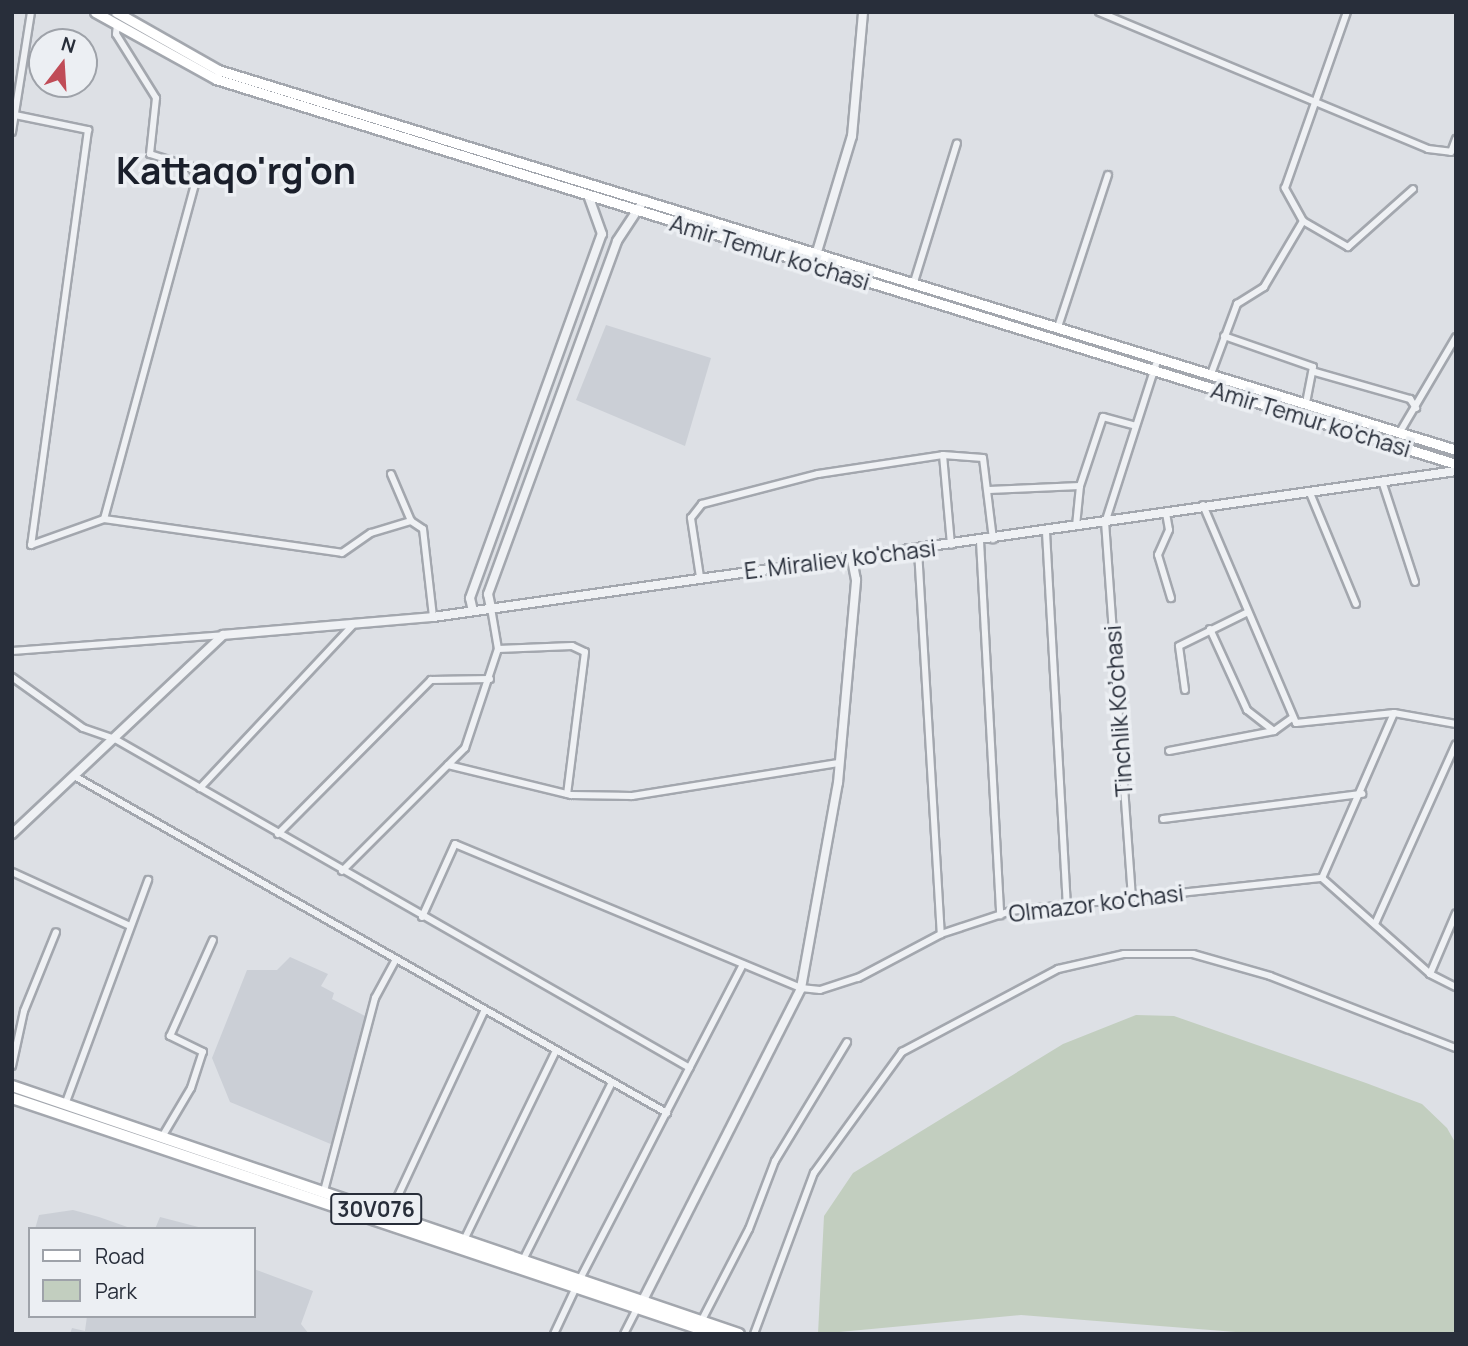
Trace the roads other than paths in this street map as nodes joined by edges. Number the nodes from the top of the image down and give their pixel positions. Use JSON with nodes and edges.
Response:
{"nodes":[{"id":1,"x":31,"y":12,"type":"edge"},
{"id":2,"x":95,"y":12,"type":"edge"},
{"id":3,"x":116,"y":12,"type":"edge"},
{"id":4,"x":863,"y":12,"type":"edge"},
{"id":5,"x":1099,"y":12,"type":"edge"},
{"id":6,"x":1347,"y":12,"type":"edge"},
{"id":7,"x":117,"y":25,"type":"junction"},
{"id":8,"x":1314,"y":101,"type":"junction"},
{"id":9,"x":318,"y":106,"type":"junction"},
{"id":10,"x":15,"y":116,"type":"junction"},
{"id":11,"x":12,"y":132,"type":"edge"},
{"id":12,"x":1456,"y":139,"type":"edge"},
{"id":13,"x":957,"y":143,"type":"dead end"},
{"id":14,"x":1108,"y":175,"type":"dead end"},
{"id":15,"x":1413,"y":189,"type":"dead end"},
{"id":16,"x":587,"y":195,"type":"junction"},
{"id":17,"x":644,"y":200,"type":"junction"},
{"id":18,"x":640,"y":212,"type":"junction"},
{"id":19,"x":1303,"y":221,"type":"junction"},
{"id":20,"x":816,"y":252,"type":"junction"},
{"id":21,"x":813,"y":265,"type":"junction"},
{"id":22,"x":914,"y":282,"type":"junction"},
{"id":23,"x":1058,"y":327,"type":"junction"},
{"id":24,"x":1224,"y":336,"type":"junction"},
{"id":25,"x":1456,"y":337,"type":"edge"},
{"id":26,"x":1158,"y":358,"type":"junction"},
{"id":27,"x":1154,"y":369,"type":"junction"},
{"id":28,"x":1315,"y":372,"type":"junction"},
{"id":29,"x":1211,"y":374,"type":"junction"},
{"id":30,"x":1306,"y":403,"type":"junction"},
{"id":31,"x":1416,"y":408,"type":"junction"},
{"id":32,"x":1136,"y":426,"type":"junction"},
{"id":33,"x":1400,"y":432,"type":"junction"},
{"id":34,"x":1456,"y":450,"type":"edge"},
{"id":35,"x":943,"y":455,"type":"junction"},
{"id":36,"x":1456,"y":464,"type":"edge"},
{"id":37,"x":1456,"y":471,"type":"edge"},
{"id":38,"x":391,"y":474,"type":"dead end"},
{"id":39,"x":1383,"y":484,"type":"junction"},
{"id":40,"x":1080,"y":486,"type":"junction"},
{"id":41,"x":989,"y":491,"type":"junction"},
{"id":42,"x":1310,"y":493,"type":"junction"},
{"id":43,"x":1203,"y":505,"type":"junction"},
{"id":44,"x":1166,"y":513,"type":"junction"},
{"id":45,"x":104,"y":519,"type":"junction"},
{"id":46,"x":411,"y":521,"type":"junction"},
{"id":47,"x":1105,"y":523,"type":"junction"},
{"id":48,"x":1076,"y":527,"type":"junction"},
{"id":49,"x":1046,"y":532,"type":"junction"},
{"id":50,"x":993,"y":539,"type":"junction"},
{"id":51,"x":980,"y":541,"type":"junction"},
{"id":52,"x":951,"y":545,"type":"junction"},
{"id":53,"x":918,"y":550,"type":"junction"},
{"id":54,"x":852,"y":559,"type":"junction"},
{"id":55,"x":700,"y":577,"type":"junction"},
{"id":56,"x":1415,"y":582,"type":"dead end"},
{"id":57,"x":1171,"y":598,"type":"dead end"},
{"id":58,"x":1356,"y":604,"type":"dead end"},
{"id":59,"x":491,"y":608,"type":"junction"},
{"id":60,"x":473,"y":611,"type":"junction"},
{"id":61,"x":1248,"y":612,"type":"junction"},
{"id":62,"x":433,"y":617,"type":"junction"},
{"id":63,"x":352,"y":626,"type":"junction"},
{"id":64,"x":1210,"y":629,"type":"junction"},
{"id":65,"x":223,"y":635,"type":"junction"},
{"id":66,"x":498,"y":649,"type":"junction"},
{"id":67,"x":12,"y":651,"type":"edge"},
{"id":68,"x":12,"y":677,"type":"edge"},
{"id":69,"x":490,"y":679,"type":"junction"},
{"id":70,"x":1185,"y":690,"type":"dead end"},
{"id":71,"x":1394,"y":713,"type":"junction"},
{"id":72,"x":1292,"y":718,"type":"junction"},
{"id":73,"x":1456,"y":724,"type":"edge"},
{"id":74,"x":1273,"y":731,"type":"junction"},
{"id":75,"x":115,"y":739,"type":"junction"},
{"id":76,"x":1456,"y":744,"type":"edge"},
{"id":77,"x":1169,"y":751,"type":"dead end"},
{"id":78,"x":838,"y":763,"type":"junction"},
{"id":79,"x":449,"y":765,"type":"junction"},
{"id":80,"x":76,"y":777,"type":"junction"},
{"id":81,"x":200,"y":788,"type":"junction"},
{"id":82,"x":567,"y":794,"type":"junction"},
{"id":83,"x":1362,"y":794,"type":"junction"},
{"id":84,"x":1163,"y":819,"type":"dead end"},
{"id":85,"x":12,"y":834,"type":"edge"},
{"id":86,"x":278,"y":834,"type":"junction"},
{"id":87,"x":342,"y":871,"type":"junction"},
{"id":88,"x":12,"y":872,"type":"edge"},
{"id":89,"x":1322,"y":878,"type":"junction"},
{"id":90,"x":148,"y":880,"type":"dead end"},
{"id":91,"x":1132,"y":898,"type":"junction"},
{"id":92,"x":1067,"y":905,"type":"junction"},
{"id":93,"x":1456,"y":913,"type":"edge"},
{"id":94,"x":1000,"y":915,"type":"junction"},
{"id":95,"x":422,"y":917,"type":"junction"},
{"id":96,"x":1376,"y":924,"type":"junction"},
{"id":97,"x":128,"y":925,"type":"junction"},
{"id":98,"x":56,"y":932,"type":"dead end"},
{"id":99,"x":941,"y":934,"type":"junction"},
{"id":100,"x":213,"y":940,"type":"dead end"},
{"id":101,"x":395,"y":961,"type":"junction"},
{"id":102,"x":743,"y":964,"type":"junction"},
{"id":103,"x":1430,"y":974,"type":"junction"},
{"id":104,"x":1456,"y":987,"type":"edge"},
{"id":105,"x":801,"y":988,"type":"junction"},
{"id":106,"x":484,"y":1011,"type":"junction"},
{"id":107,"x":847,"y":1042,"type":"dead end"},
{"id":108,"x":1456,"y":1048,"type":"edge"},
{"id":109,"x":555,"y":1051,"type":"junction"},
{"id":110,"x":12,"y":1066,"type":"edge"},
{"id":111,"x":690,"y":1068,"type":"junction"},
{"id":112,"x":612,"y":1082,"type":"junction"},
{"id":113,"x":12,"y":1086,"type":"edge"},
{"id":114,"x":12,"y":1098,"type":"edge"},
{"id":115,"x":66,"y":1102,"type":"junction"},
{"id":116,"x":667,"y":1113,"type":"junction"},
{"id":117,"x":162,"y":1137,"type":"junction"},
{"id":118,"x":324,"y":1191,"type":"junction"},
{"id":119,"x":390,"y":1213,"type":"junction"},
{"id":120,"x":465,"y":1238,"type":"junction"},
{"id":121,"x":524,"y":1258,"type":"junction"},
{"id":122,"x":582,"y":1277,"type":"junction"},
{"id":123,"x":576,"y":1287,"type":"junction"},
{"id":124,"x":644,"y":1298,"type":"junction"},
{"id":125,"x":637,"y":1308,"type":"junction"},
{"id":126,"x":703,"y":1318,"type":"junction"},
{"id":127,"x":554,"y":1334,"type":"edge"},
{"id":128,"x":624,"y":1334,"type":"edge"},
{"id":129,"x":715,"y":1334,"type":"edge"},
{"id":130,"x":739,"y":1334,"type":"edge"},
{"id":131,"x":754,"y":1334,"type":"edge"}],
"edges":[{"from":1,"to":10,"type":"street"},
{"from":2,"to":7,"type":"main road","name":"Amir Temur ko'chasi"},
{"from":3,"to":9,"type":"main road","name":"Amir Temur ko'chasi"},
{"from":4,"to":20,"type":"street"},
{"from":5,"to":8,"type":"street"},
{"from":6,"to":8,"type":"street"},
{"from":7,"to":9,"type":"main road","name":"Amir Temur ko'chasi"},
{"from":7,"to":45,"type":"street"},
{"from":8,"to":12,"type":"street"},
{"from":8,"to":19,"type":"street"},
{"from":9,"to":16,"type":"main road","name":"Amir Temur ko'chasi"},
{"from":9,"to":17,"type":"main road","name":"Amir Temur ko'chasi"},
{"from":10,"to":11,"type":"street"},
{"from":10,"to":45,"type":"street"},
{"from":13,"to":22,"type":"street"},
{"from":14,"to":23,"type":"street"},
{"from":15,"to":19,"type":"street"},
{"from":16,"to":18,"type":"main road","name":"Amir Temur ko'chasi"},
{"from":16,"to":60,"type":"street"},
{"from":17,"to":18,"type":"street"},
{"from":17,"to":20,"type":"main road","name":"Amir Temur ko'chasi"},
{"from":18,"to":21,"type":"main road","name":"Amir Temur ko'chasi"},
{"from":18,"to":59,"type":"street"},
{"from":19,"to":24,"type":"street"},
{"from":20,"to":21,"type":"street"},
{"from":20,"to":22,"type":"main road","name":"Amir Temur ko'chasi"},
{"from":21,"to":27,"type":"main road","name":"Amir Temur ko'chasi"},
{"from":22,"to":23,"type":"main road","name":"Amir Temur ko'chasi"},
{"from":23,"to":26,"type":"main road","name":"Amir Temur ko'chasi"},
{"from":24,"to":28,"type":"street"},
{"from":24,"to":29,"type":"street"},
{"from":25,"to":31,"type":"street"},
{"from":26,"to":27,"type":"street"},
{"from":26,"to":29,"type":"main road","name":"Amir Temur ko'chasi"},
{"from":27,"to":32,"type":"street"},
{"from":27,"to":36,"type":"main road","name":"Amir Temur ko'chasi"},
{"from":28,"to":30,"type":"street"},
{"from":28,"to":31,"type":"street"},
{"from":29,"to":30,"type":"main road","name":"Amir Temur ko'chasi"},
{"from":30,"to":33,"type":"main road","name":"Amir Temur ko'chasi"},
{"from":31,"to":33,"type":"street"},
{"from":32,"to":40,"type":"street"},
{"from":32,"to":47,"type":"street"},
{"from":33,"to":34,"type":"main road","name":"Amir Temur ko'chasi"},
{"from":35,"to":41,"type":"street"},
{"from":35,"to":52,"type":"street"},
{"from":35,"to":55,"type":"street"},
{"from":37,"to":39,"type":"street","name":"E. Miraliev ko'chasi"},
{"from":38,"to":46,"type":"street"},
{"from":39,"to":42,"type":"street","name":"E. Miraliev ko'chasi"},
{"from":39,"to":56,"type":"street"},
{"from":40,"to":41,"type":"street"},
{"from":40,"to":48,"type":"street"},
{"from":41,"to":50,"type":"street"},
{"from":42,"to":43,"type":"street","name":"E. Miraliev ko'chasi"},
{"from":42,"to":58,"type":"street"},
{"from":43,"to":44,"type":"street","name":"E. Miraliev ko'chasi"},
{"from":43,"to":61,"type":"street"},
{"from":44,"to":47,"type":"street","name":"E. Miraliev ko'chasi"},
{"from":44,"to":57,"type":"street"},
{"from":45,"to":46,"type":"street"},
{"from":46,"to":62,"type":"street"},
{"from":47,"to":48,"type":"street","name":"E. Miraliev ko'chasi"},
{"from":47,"to":91,"type":"street","name":"Tinchlik Ko’chasi"},
{"from":48,"to":49,"type":"street","name":"E. Miraliev ko'chasi"},
{"from":49,"to":50,"type":"street","name":"E. Miraliev ko'chasi"},
{"from":49,"to":92,"type":"street"},
{"from":50,"to":51,"type":"street","name":"E. Miraliev ko'chasi"},
{"from":51,"to":52,"type":"street","name":"E. Miraliev ko'chasi"},
{"from":51,"to":94,"type":"street"},
{"from":52,"to":53,"type":"street","name":"E. Miraliev ko'chasi"},
{"from":53,"to":54,"type":"street","name":"E. Miraliev ko'chasi"},
{"from":53,"to":99,"type":"street"},
{"from":54,"to":55,"type":"street","name":"E. Miraliev ko'chasi"},
{"from":54,"to":78,"type":"street"},
{"from":55,"to":59,"type":"street","name":"E. Miraliev ko'chasi"},
{"from":59,"to":60,"type":"street","name":"E. Miraliev ko'chasi"},
{"from":59,"to":66,"type":"street"},
{"from":60,"to":62,"type":"street","name":"E. Miraliev ko'chasi"},
{"from":61,"to":64,"type":"street"},
{"from":61,"to":72,"type":"street"},
{"from":62,"to":63,"type":"street","name":"E. Miraliev ko'chasi"},
{"from":63,"to":65,"type":"street","name":"E. Miraliev ko'chasi"},
{"from":63,"to":81,"type":"street"},
{"from":64,"to":70,"type":"street"},
{"from":64,"to":74,"type":"street"},
{"from":65,"to":67,"type":"street"},
{"from":65,"to":75,"type":"street"},
{"from":66,"to":69,"type":"street"},
{"from":66,"to":82,"type":"street"},
{"from":68,"to":75,"type":"street"},
{"from":69,"to":79,"type":"street"},
{"from":69,"to":86,"type":"street"},
{"from":71,"to":72,"type":"street"},
{"from":71,"to":73,"type":"street"},
{"from":71,"to":83,"type":"street"},
{"from":72,"to":74,"type":"street"},
{"from":74,"to":77,"type":"street"},
{"from":75,"to":80,"type":"street"},
{"from":75,"to":81,"type":"street"},
{"from":76,"to":96,"type":"street"},
{"from":78,"to":82,"type":"street"},
{"from":78,"to":105,"type":"street"},
{"from":79,"to":82,"type":"street"},
{"from":79,"to":87,"type":"street"},
{"from":80,"to":85,"type":"street"},
{"from":80,"to":101,"type":"street"},
{"from":81,"to":86,"type":"street"},
{"from":83,"to":84,"type":"street"},
{"from":83,"to":89,"type":"street"},
{"from":86,"to":87,"type":"street"},
{"from":87,"to":95,"type":"street"},
{"from":88,"to":97,"type":"street"},
{"from":89,"to":91,"type":"street","name":"Olmazor ko'chasi"},
{"from":89,"to":96,"type":"street"},
{"from":90,"to":97,"type":"street"},
{"from":91,"to":92,"type":"street","name":"Olmazor ko'chasi"},
{"from":92,"to":94,"type":"street","name":"Olmazor ko'chasi"},
{"from":93,"to":103,"type":"street"},
{"from":94,"to":99,"type":"street","name":"Olmazor ko'chasi"},
{"from":95,"to":102,"type":"street"},
{"from":95,"to":111,"type":"street"},
{"from":96,"to":103,"type":"street"},
{"from":97,"to":115,"type":"street"},
{"from":98,"to":110,"type":"street"},
{"from":99,"to":105,"type":"street","name":"Olmazor ko'chasi"},
{"from":100,"to":117,"type":"street"},
{"from":101,"to":106,"type":"street"},
{"from":101,"to":118,"type":"street"},
{"from":102,"to":105,"type":"street"},
{"from":102,"to":111,"type":"street"},
{"from":103,"to":104,"type":"street"},
{"from":105,"to":124,"type":"street"},
{"from":106,"to":109,"type":"street"},
{"from":106,"to":119,"type":"street"},
{"from":107,"to":126,"type":"street"},
{"from":108,"to":131,"type":"street"},
{"from":109,"to":112,"type":"street"},
{"from":109,"to":120,"type":"street"},
{"from":111,"to":116,"type":"street"},
{"from":112,"to":116,"type":"street"},
{"from":112,"to":121,"type":"street"},
{"from":113,"to":115,"type":"main road","number":"30V076"},
{"from":114,"to":123,"type":"main road","number":"30V076"},
{"from":115,"to":117,"type":"main road","number":"30V076"},
{"from":116,"to":122,"type":"street"},
{"from":117,"to":118,"type":"main road","number":"30V076"},
{"from":118,"to":119,"type":"main road","number":"30V076"},
{"from":119,"to":120,"type":"main road","number":"30V076"},
{"from":120,"to":121,"type":"main road","number":"30V076"},
{"from":121,"to":122,"type":"main road","number":"30V076"},
{"from":122,"to":124,"type":"main road","number":"30V076"},
{"from":123,"to":125,"type":"main road","number":"30V076"},
{"from":123,"to":127,"type":"street"},
{"from":124,"to":126,"type":"main road","number":"30V076"},
{"from":125,"to":128,"type":"street"},
{"from":125,"to":129,"type":"main road","number":"30V076"},
{"from":126,"to":130,"type":"main road","number":"30V076"}]}
